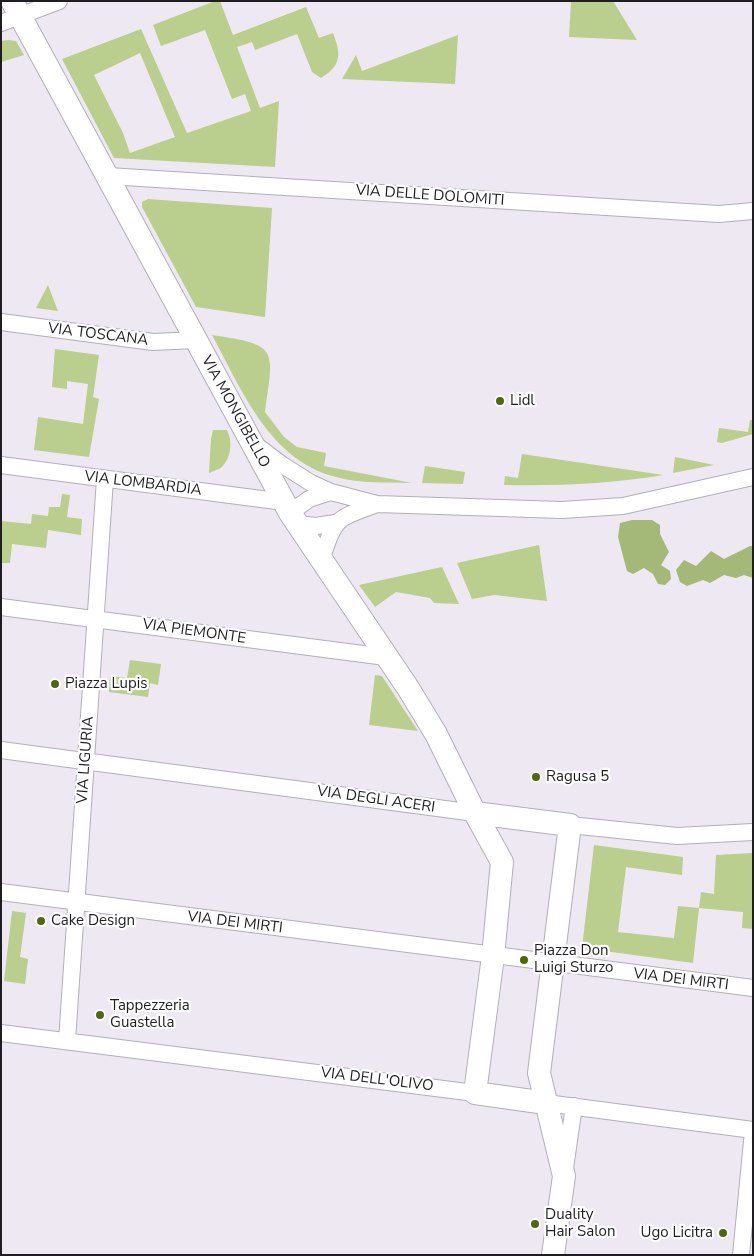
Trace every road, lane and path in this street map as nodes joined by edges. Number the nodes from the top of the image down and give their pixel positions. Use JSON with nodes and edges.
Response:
{"nodes":[{"id":1,"x":59,"y":1,"type":"edge"},
{"id":2,"x":11,"y":13,"type":"edge"},
{"id":3,"x":108,"y":176,"type":"junction"},
{"id":4,"x":753,"y":211,"type":"edge"},
{"id":5,"x":1,"y":322,"type":"edge"},
{"id":6,"x":196,"y":340,"type":"junction"},
{"id":7,"x":251,"y":442,"type":"junction"},
{"id":8,"x":1,"y":466,"type":"edge"},
{"id":9,"x":753,"y":477,"type":"edge"},
{"id":10,"x":105,"y":479,"type":"junction"},
{"id":11,"x":331,"y":492,"type":"junction"},
{"id":12,"x":377,"y":504,"type":"junction"},
{"id":13,"x":290,"y":513,"type":"junction"},
{"id":14,"x":335,"y":523,"type":"junction"},
{"id":15,"x":321,"y":560,"type":"junction"},
{"id":16,"x":1,"y":607,"type":"edge"},
{"id":17,"x":96,"y":619,"type":"junction"},
{"id":18,"x":386,"y":657,"type":"junction"},
{"id":19,"x":1,"y":750,"type":"edge"},
{"id":20,"x":87,"y":761,"type":"junction"},
{"id":21,"x":475,"y":813,"type":"junction"},
{"id":22,"x":508,"y":818,"type":"junction"},
{"id":23,"x":570,"y":824,"type":"junction"},
{"id":24,"x":753,"y":832,"type":"edge"},
{"id":25,"x":502,"y":862,"type":"junction"},
{"id":26,"x":1,"y":892,"type":"edge"},
{"id":27,"x":76,"y":902,"type":"junction"},
{"id":28,"x":493,"y":956,"type":"junction"},
{"id":29,"x":552,"y":964,"type":"junction"},
{"id":30,"x":753,"y":988,"type":"edge"},
{"id":31,"x":1,"y":1033,"type":"edge"},
{"id":32,"x":67,"y":1041,"type":"junction"},
{"id":33,"x":475,"y":1093,"type":"junction"},
{"id":34,"x":546,"y":1102,"type":"junction"},
{"id":35,"x":574,"y":1106,"type":"junction"},
{"id":36,"x":753,"y":1131,"type":"edge"},
{"id":37,"x":564,"y":1176,"type":"junction"},
{"id":38,"x":553,"y":1255,"type":"edge"},
{"id":39,"x":741,"y":1255,"type":"edge"}],
"edges":[{"from":1,"to":2,"type":"street"},
{"from":2,"to":3,"type":"street","name":"VIA MONGIBELLO"},
{"from":3,"to":4,"type":"street","name":"VIA DELLE DOLOMITI"},
{"from":3,"to":6,"type":"street","name":"VIA MONGIBELLO"},
{"from":5,"to":6,"type":"street","name":"VIA TOSCANA"},
{"from":6,"to":7,"type":"street","name":"VIA MONGIBELLO"},
{"from":7,"to":11,"type":"street"},
{"from":7,"to":13,"type":"street","name":"VIA MONGIBELLO"},
{"from":8,"to":10,"type":"street","name":"VIA LOMBARDIA"},
{"from":9,"to":12,"type":"street"},
{"from":10,"to":13,"type":"street","name":"VIA LOMBARDIA"},
{"from":10,"to":17,"type":"street","name":"VIA LIGURIA"},
{"from":11,"to":12,"type":"street"},
{"from":11,"to":13,"type":"street"},
{"from":12,"to":14,"type":"street"},
{"from":13,"to":14,"type":"street","name":"VIA LOMBARDIA"},
{"from":13,"to":15,"type":"street","name":"VIA MONGIBELLO"},
{"from":14,"to":15,"type":"street"},
{"from":15,"to":18,"type":"street","name":"VIA MONGIBELLO"},
{"from":16,"to":17,"type":"street","name":"VIA PIEMONTE"},
{"from":17,"to":18,"type":"street","name":"VIA PIEMONTE"},
{"from":17,"to":20,"type":"street","name":"VIA LIGURIA"},
{"from":18,"to":21,"type":"street","name":"VIA MONGIBELLO"},
{"from":19,"to":20,"type":"street","name":"VIA DEGLI ACERI"},
{"from":20,"to":21,"type":"street","name":"VIA DEGLI ACERI"},
{"from":20,"to":27,"type":"street","name":"VIA LIGURIA"},
{"from":21,"to":22,"type":"street","name":"VIA DEGLI ACERI"},
{"from":21,"to":25,"type":"street","name":"VIA MONGIBELLO"},
{"from":22,"to":23,"type":"street","name":"VIA DEGLI ACERI"},
{"from":22,"to":25,"type":"street"},
{"from":23,"to":24,"type":"street","name":"VIA DEGLI ACERI"},
{"from":23,"to":29,"type":"street"},
{"from":25,"to":28,"type":"street"},
{"from":26,"to":27,"type":"street","name":"VIA DEI MIRTI"},
{"from":27,"to":28,"type":"street","name":"VIA DEI MIRTI"},
{"from":27,"to":32,"type":"street","name":"VIA LIGURIA"},
{"from":28,"to":29,"type":"street","name":"VIA DEI MIRTI"},
{"from":28,"to":33,"type":"street"},
{"from":29,"to":30,"type":"street","name":"VIA DEI MIRTI"},
{"from":29,"to":34,"type":"street"},
{"from":31,"to":32,"type":"street","name":"VIA DELL'OLIVO"},
{"from":32,"to":33,"type":"street","name":"VIA DELL'OLIVO"},
{"from":33,"to":34,"type":"street","name":"VIA DELL'OLIVO"},
{"from":34,"to":35,"type":"street","name":"VIA DELL'OLIVO"},
{"from":34,"to":37,"type":"street"},
{"from":35,"to":36,"type":"street","name":"VIA DELL'OLIVO"},
{"from":35,"to":37,"type":"street"},
{"from":36,"to":39,"type":"street"},
{"from":37,"to":38,"type":"street"}]}
